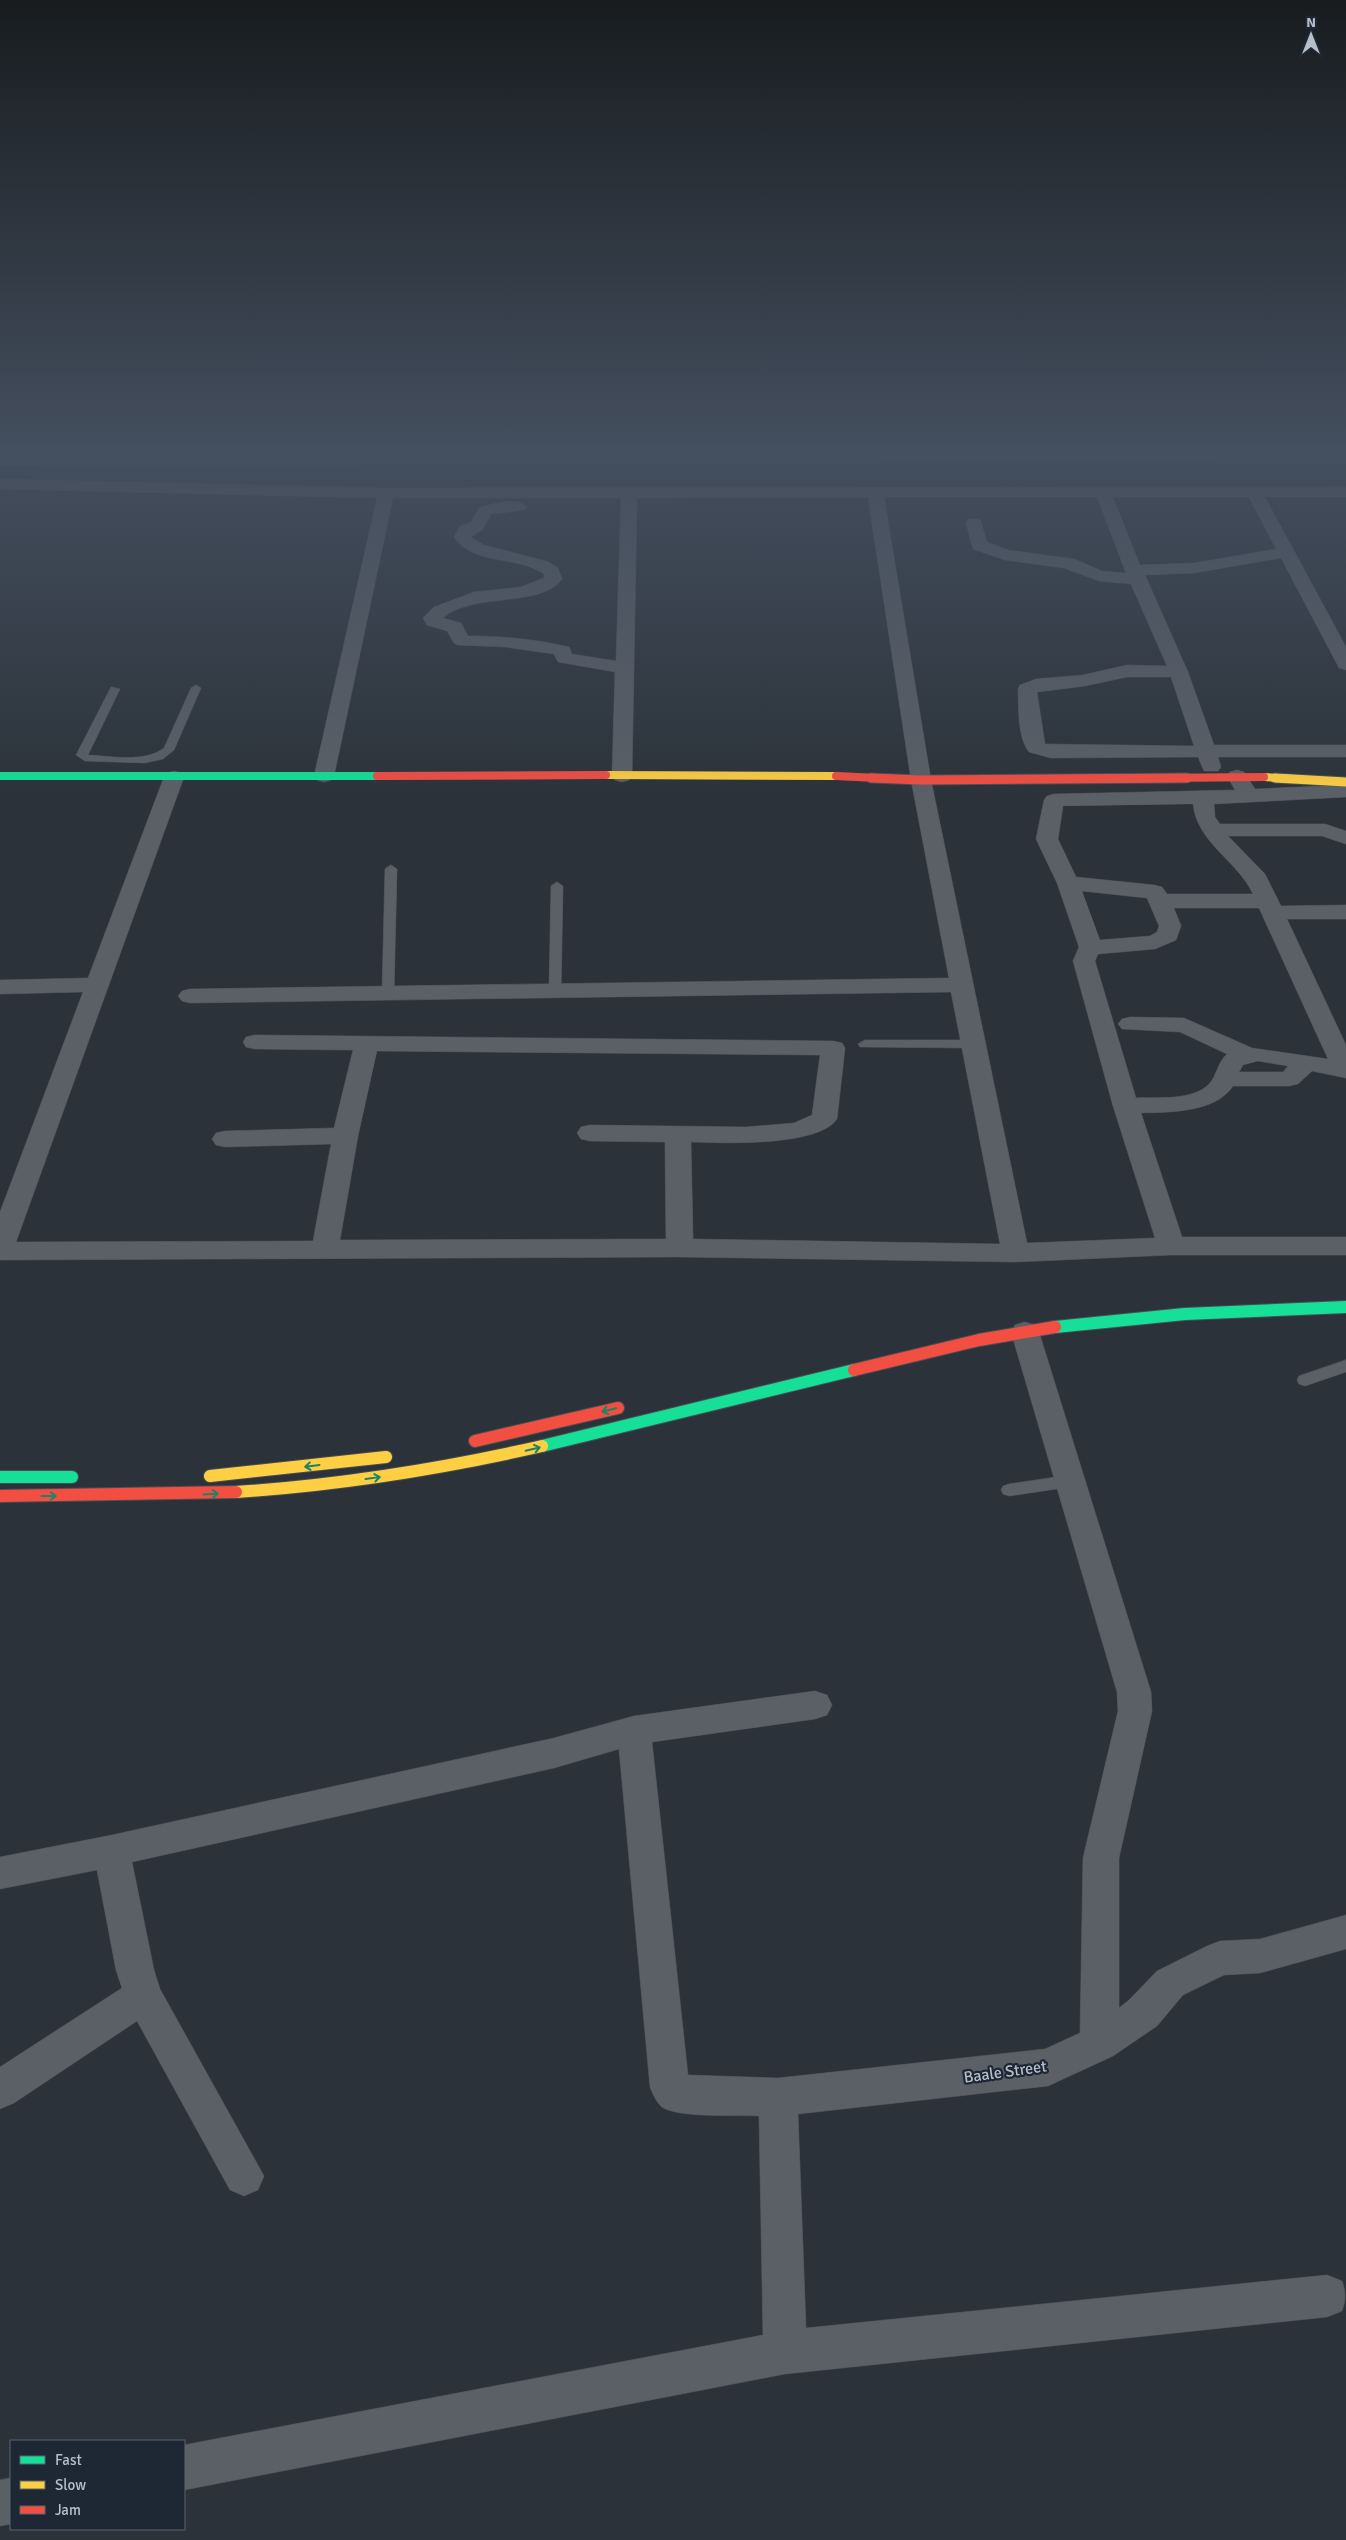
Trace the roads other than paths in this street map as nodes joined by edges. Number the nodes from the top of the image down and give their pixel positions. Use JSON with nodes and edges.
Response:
{"nodes":[{"id":1,"x":370,"y":566,"type":"edge"},
{"id":2,"x":543,"y":566,"type":"edge"},
{"id":3,"x":627,"y":566,"type":"edge"},
{"id":4,"x":887,"y":566,"type":"edge"},
{"id":5,"x":1074,"y":566,"type":"edge"},
{"id":6,"x":1133,"y":566,"type":"edge"},
{"id":7,"x":1208,"y":566,"type":"edge"},
{"id":8,"x":1293,"y":566,"type":"edge"},
{"id":9,"x":1136,"y":574,"type":"junction"},
{"id":10,"x":1346,"y":664,"type":"edge"},
{"id":11,"x":625,"y":668,"type":"junction"},
{"id":12,"x":1179,"y":672,"type":"junction"},
{"id":13,"x":196,"y":688,"type":"dead end"},
{"id":14,"x":115,"y":689,"type":"dead end"},
{"id":15,"x":1204,"y":750,"type":"junction"},
{"id":16,"x":1346,"y":752,"type":"edge"},
{"id":17,"x":141,"y":760,"type":"junction"},
{"id":18,"x":0,"y":776,"type":"edge"},
{"id":19,"x":134,"y":776,"type":"junction"},
{"id":20,"x":324,"y":776,"type":"junction"},
{"id":21,"x":622,"y":776,"type":"junction"},
{"id":22,"x":1237,"y":776,"type":"junction"},
{"id":23,"x":174,"y":777,"type":"junction"},
{"id":24,"x":1215,"y":778,"type":"junction"},
{"id":25,"x":921,"y":780,"type":"junction"},
{"id":26,"x":1346,"y":782,"type":"edge"},
{"id":27,"x":1346,"y":791,"type":"edge"},
{"id":28,"x":1248,"y":796,"type":"junction"},
{"id":29,"x":1203,"y":798,"type":"junction"},
{"id":30,"x":1213,"y":830,"type":"junction"},
{"id":31,"x":1346,"y":838,"type":"edge"},
{"id":32,"x":391,"y":869,"type":"dead end"},
{"id":33,"x":1068,"y":883,"type":"junction"},
{"id":34,"x":557,"y":886,"type":"dead end"},
{"id":35,"x":1161,"y":901,"type":"junction"},
{"id":36,"x":1270,"y":907,"type":"junction"},
{"id":37,"x":1346,"y":912,"type":"edge"},
{"id":38,"x":1091,"y":948,"type":"junction"},
{"id":39,"x":97,"y":985,"type":"junction"},
{"id":40,"x":960,"y":985,"type":"junction"},
{"id":41,"x":0,"y":987,"type":"edge"},
{"id":42,"x":555,"y":991,"type":"junction"},
{"id":43,"x":388,"y":993,"type":"junction"},
{"id":44,"x":190,"y":996,"type":"dead end"},
{"id":45,"x":1130,"y":1024,"type":"dead end"},
{"id":46,"x":255,"y":1042,"type":"dead end"},
{"id":47,"x":1339,"y":1043,"type":"edge"},
{"id":48,"x":367,"y":1044,"type":"junction"},
{"id":49,"x":865,"y":1044,"type":"dead end"},
{"id":50,"x":974,"y":1044,"type":"junction"},
{"id":51,"x":1246,"y":1054,"type":"junction"},
{"id":52,"x":1307,"y":1062,"type":"junction"},
{"id":53,"x":1345,"y":1070,"type":"edge"},
{"id":54,"x":1224,"y":1079,"type":"junction"},
{"id":55,"x":1126,"y":1106,"type":"junction"},
{"id":56,"x":590,"y":1133,"type":"dead end"},
{"id":57,"x":678,"y":1134,"type":"junction"},
{"id":58,"x":345,"y":1136,"type":"junction"},
{"id":59,"x":225,"y":1139,"type":"dead end"},
{"id":60,"x":1171,"y":1246,"type":"junction"},
{"id":61,"x":1346,"y":1246,"type":"edge"},
{"id":62,"x":680,"y":1248,"type":"junction"},
{"id":63,"x":0,"y":1250,"type":"edge"},
{"id":64,"x":325,"y":1250,"type":"junction"},
{"id":65,"x":1015,"y":1253,"type":"junction"},
{"id":66,"x":1346,"y":1307,"type":"edge"},
{"id":67,"x":1024,"y":1332,"type":"junction"},
{"id":68,"x":1346,"y":1366,"type":"edge"},
{"id":69,"x":1305,"y":1380,"type":"dead end"},
{"id":70,"x":633,"y":1404,"type":"dead end"},
{"id":71,"x":464,"y":1443,"type":"dead end"},
{"id":72,"x":398,"y":1456,"type":"dead end"},
{"id":73,"x":0,"y":1477,"type":"edge"},
{"id":74,"x":88,"y":1477,"type":"dead end"},
{"id":75,"x":196,"y":1477,"type":"dead end"},
{"id":76,"x":1070,"y":1481,"type":"junction"},
{"id":77,"x":1009,"y":1490,"type":"dead end"},
{"id":78,"x":0,"y":1496,"type":"edge"},
{"id":79,"x":815,"y":1705,"type":"dead end"},
{"id":80,"x":634,"y":1730,"type":"junction"},
{"id":81,"x":112,"y":1851,"type":"junction"},
{"id":82,"x":0,"y":1873,"type":"edge"},
{"id":83,"x":1346,"y":1932,"type":"edge"},
{"id":84,"x":143,"y":1995,"type":"junction"},
{"id":85,"x":1099,"y":2043,"type":"junction"},
{"id":86,"x":0,"y":2090,"type":"edge"},
{"id":87,"x":778,"y":2097,"type":"junction"},
{"id":88,"x":244,"y":2176,"type":"dead end"},
{"id":89,"x":1327,"y":2296,"type":"dead end"},
{"id":90,"x":785,"y":2352,"type":"junction"},
{"id":91,"x":185,"y":2468,"type":"edge"}],
"edges":[{"from":1,"to":20,"type":"street"},
{"from":2,"to":11,"type":"street"},
{"from":3,"to":11,"type":"street"},
{"from":4,"to":25,"type":"street"},
{"from":5,"to":9,"type":"street"},
{"from":6,"to":9,"type":"street"},
{"from":7,"to":9,"type":"street"},
{"from":8,"to":10,"type":"street"},
{"from":9,"to":12,"type":"street"},
{"from":11,"to":21,"type":"street"},
{"from":12,"to":15,"type":"street"},
{"from":12,"to":15,"type":"street"},
{"from":13,"to":17,"type":"lane"},
{"from":14,"to":17,"type":"lane"},
{"from":15,"to":16,"type":"street"},
{"from":15,"to":24,"type":"street"},
{"from":17,"to":19,"type":"lane"},
{"from":18,"to":19,"type":"street"},
{"from":19,"to":23,"type":"street"},
{"from":20,"to":21,"type":"street"},
{"from":20,"to":23,"type":"street"},
{"from":21,"to":25,"type":"street"},
{"from":22,"to":24,"type":"street"},
{"from":22,"to":26,"type":"street"},
{"from":22,"to":28,"type":"street"},
{"from":23,"to":39,"type":"street"},
{"from":24,"to":25,"type":"street"},
{"from":25,"to":40,"type":"street"},
{"from":27,"to":28,"type":"street"},
{"from":28,"to":29,"type":"street"},
{"from":29,"to":30,"type":"street"},
{"from":29,"to":33,"type":"street"},
{"from":30,"to":31,"type":"street"},
{"from":30,"to":36,"type":"street"},
{"from":32,"to":43,"type":"lane"},
{"from":33,"to":35,"type":"street"},
{"from":33,"to":38,"type":"street"},
{"from":34,"to":42,"type":"lane"},
{"from":35,"to":36,"type":"street"},
{"from":35,"to":38,"type":"street"},
{"from":36,"to":37,"type":"street"},
{"from":36,"to":47,"type":"street"},
{"from":38,"to":55,"type":"street"},
{"from":39,"to":41,"type":"street"},
{"from":39,"to":63,"type":"street"},
{"from":40,"to":42,"type":"street"},
{"from":40,"to":50,"type":"street"},
{"from":42,"to":43,"type":"street"},
{"from":43,"to":44,"type":"street"},
{"from":45,"to":51,"type":"street"},
{"from":46,"to":48,"type":"street"},
{"from":47,"to":53,"type":"street"},
{"from":48,"to":57,"type":"street"},
{"from":48,"to":58,"type":"street"},
{"from":49,"to":50,"type":"lane"},
{"from":50,"to":65,"type":"street"},
{"from":51,"to":52,"type":"street"},
{"from":51,"to":54,"type":"street"},
{"from":52,"to":53,"type":"street"},
{"from":52,"to":54,"type":"street"},
{"from":54,"to":55,"type":"street"},
{"from":55,"to":60,"type":"street"},
{"from":56,"to":57,"type":"street"},
{"from":57,"to":62,"type":"street"},
{"from":58,"to":59,"type":"street"},
{"from":58,"to":64,"type":"street"},
{"from":60,"to":61,"type":"street"},
{"from":60,"to":65,"type":"street"},
{"from":62,"to":64,"type":"street"},
{"from":62,"to":65,"type":"street"},
{"from":63,"to":64,"type":"street"},
{"from":66,"to":67,"type":"street"},
{"from":67,"to":76,"type":"street"},
{"from":78,"to":67,"type":"street","one_way":true},
{"from":68,"to":69,"type":"lane"},
{"from":70,"to":71,"type":"street","one_way":true},
{"from":72,"to":75,"type":"street","one_way":true},
{"from":73,"to":74,"type":"street"},
{"from":76,"to":77,"type":"lane"},
{"from":76,"to":85,"type":"street"},
{"from":79,"to":80,"type":"street"},
{"from":80,"to":81,"type":"street"},
{"from":80,"to":87,"type":"street","name":"Baale Street"},
{"from":81,"to":82,"type":"street"},
{"from":81,"to":84,"type":"street"},
{"from":83,"to":85,"type":"street","name":"Baale Street"},
{"from":84,"to":86,"type":"street"},
{"from":84,"to":88,"type":"street"},
{"from":85,"to":87,"type":"street","name":"Baale Street"},
{"from":87,"to":90,"type":"street"},
{"from":89,"to":90,"type":"street"},
{"from":90,"to":91,"type":"street"}]}
